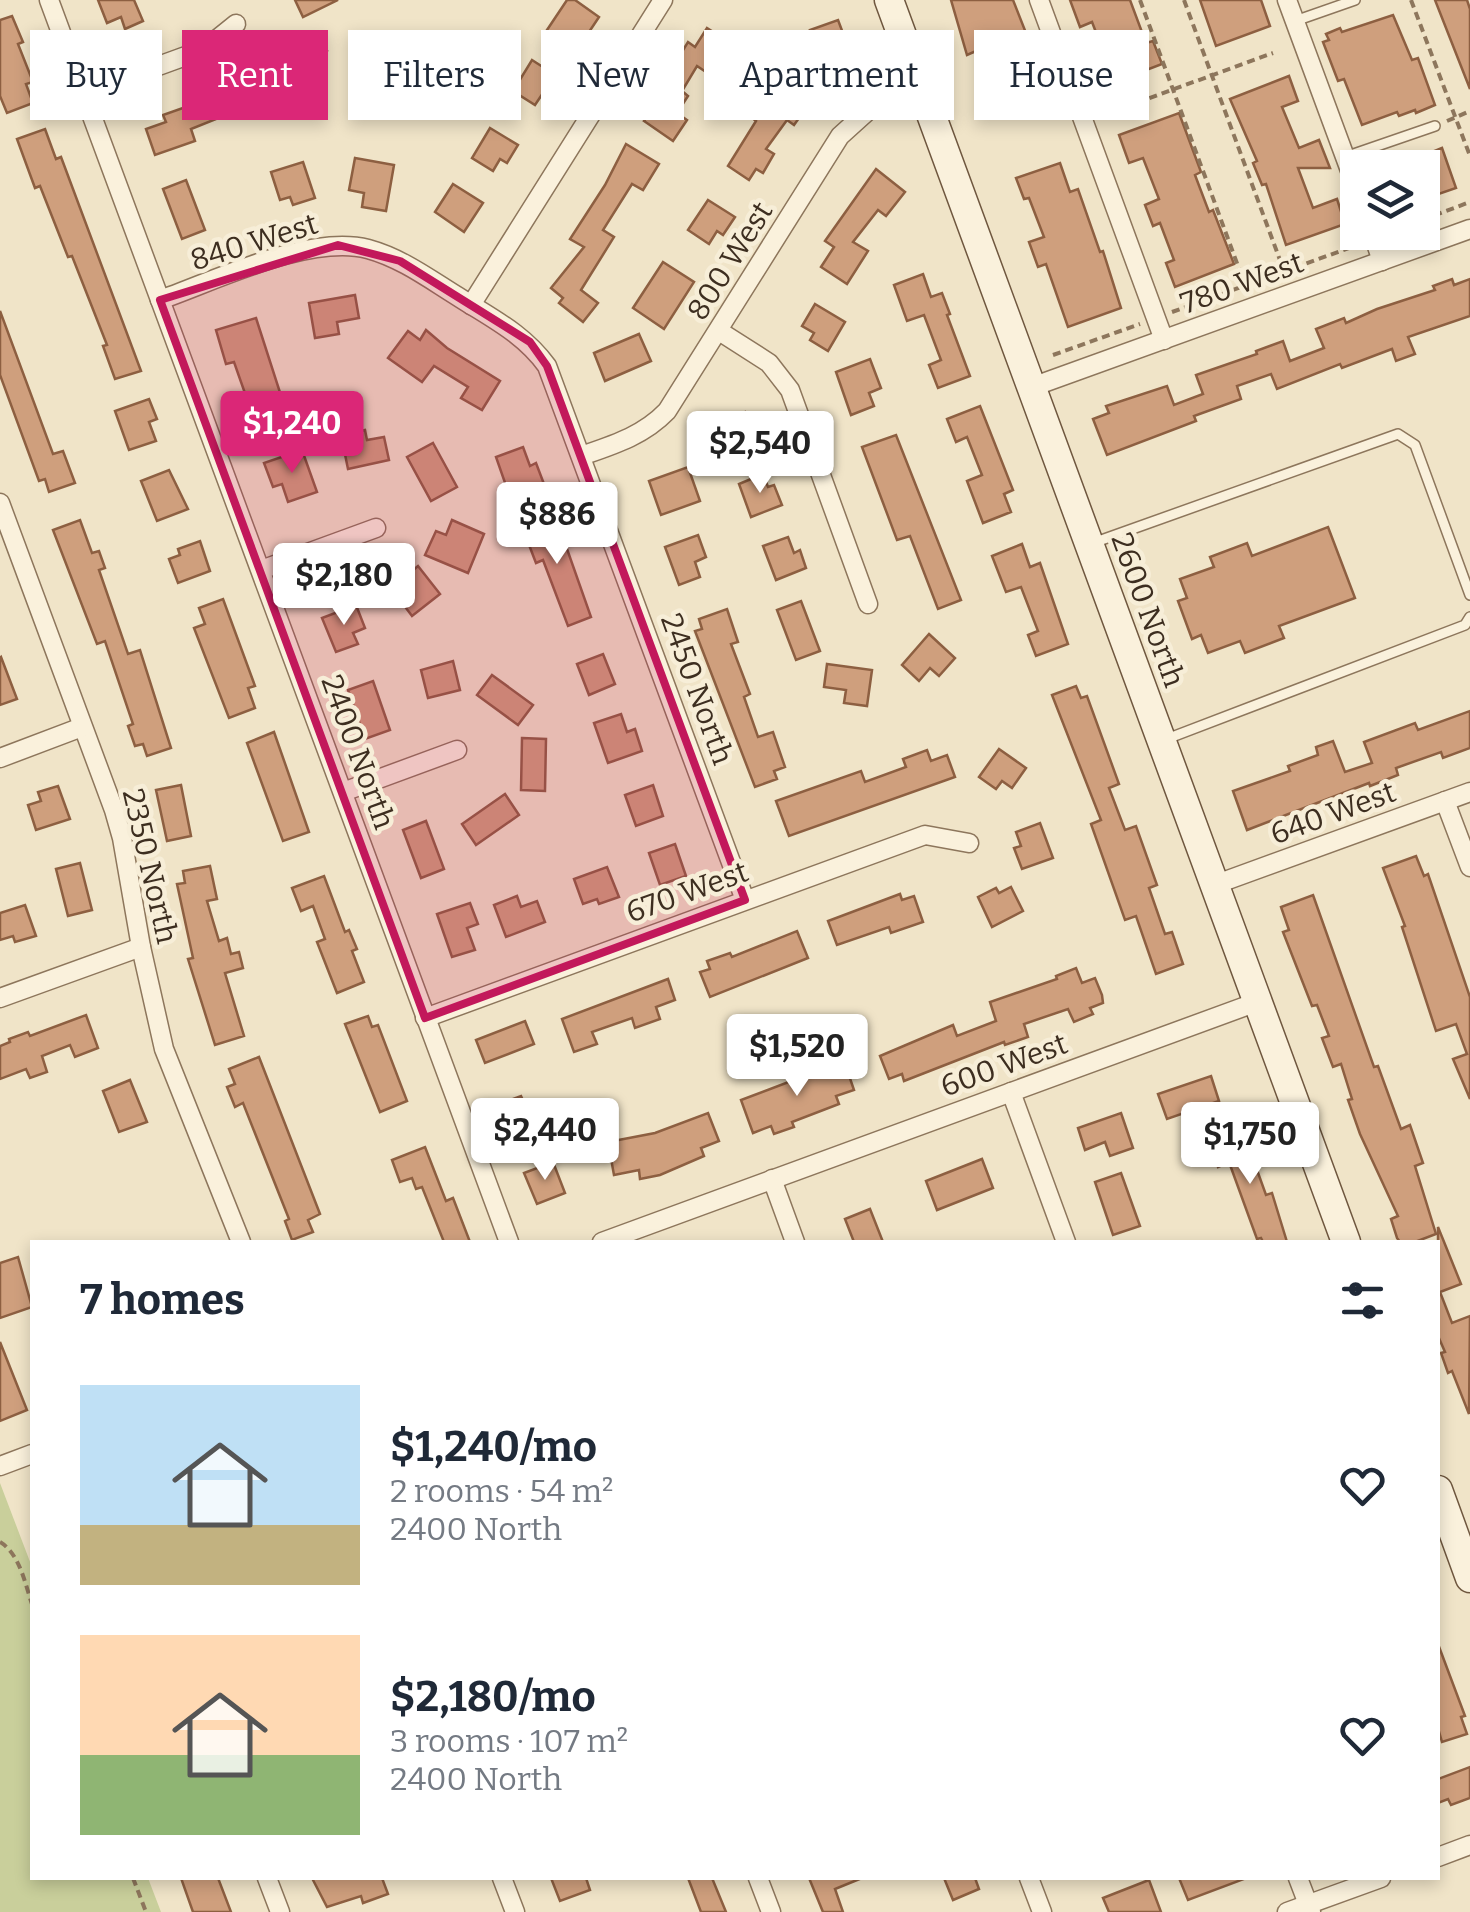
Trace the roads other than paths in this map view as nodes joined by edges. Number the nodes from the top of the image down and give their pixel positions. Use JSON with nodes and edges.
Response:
{"nodes":[{"id":1,"x":49,"y":0,"type":"edge"},
{"id":2,"x":663,"y":0,"type":"edge"},
{"id":3,"x":889,"y":0,"type":"edge"},
{"id":4,"x":1039,"y":0,"type":"edge"},
{"id":5,"x":1288,"y":0,"type":"edge"},
{"id":6,"x":1355,"y":0,"type":"edge"},
{"id":7,"x":1295,"y":21,"type":"junction"},
{"id":8,"x":236,"y":24,"type":"dead end"},
{"id":9,"x":60,"y":30,"type":"edge"},
{"id":10,"x":900,"y":30,"type":"edge"},
{"id":11,"x":162,"y":65,"type":"edge"},
{"id":12,"x":94,"y":120,"type":"edge"},
{"id":13,"x":857,"y":120,"type":"edge"},
{"id":14,"x":933,"y":120,"type":"edge"},
{"id":15,"x":1435,"y":126,"type":"road end"},
{"id":16,"x":1341,"y":150,"type":"edge"},
{"id":17,"x":1365,"y":150,"type":"edge"},
{"id":18,"x":1470,"y":229,"type":"edge"},
{"id":19,"x":1378,"y":250,"type":"edge"},
{"id":20,"x":1382,"y":261,"type":"junction"},
{"id":21,"x":160,"y":300,"type":"junction"},
{"id":22,"x":470,"y":305,"type":"junction"},
{"id":23,"x":719,"y":331,"type":"junction"},
{"id":24,"x":1164,"y":340,"type":"junction"},
{"id":25,"x":1032,"y":387,"type":"junction"},
{"id":26,"x":581,"y":456,"type":"junction"},
{"id":27,"x":2,"y":515,"type":"edge"},
{"id":28,"x":376,"y":528,"type":"dead end"},
{"id":29,"x":1090,"y":544,"type":"junction"},
{"id":30,"x":261,"y":570,"type":"junction"},
{"id":31,"x":1470,"y":595,"type":"edge"},
{"id":32,"x":868,"y":604,"type":"dead end"},
{"id":33,"x":1470,"y":616,"type":"edge"},
{"id":34,"x":82,"y":727,"type":"junction"},
{"id":35,"x":1161,"y":741,"type":"junction"},
{"id":36,"x":456,"y":750,"type":"dead end"},
{"id":37,"x":0,"y":758,"type":"edge"},
{"id":38,"x":343,"y":792,"type":"junction"},
{"id":39,"x":1470,"y":792,"type":"edge"},
{"id":40,"x":1445,"y":801,"type":"junction"},
{"id":41,"x":969,"y":843,"type":"dead end"},
{"id":42,"x":1470,"y":867,"type":"edge"},
{"id":43,"x":1214,"y":886,"type":"junction"},
{"id":44,"x":746,"y":900,"type":"junction"},
{"id":45,"x":140,"y":947,"type":"junction"},
{"id":46,"x":0,"y":998,"type":"edge"},
{"id":47,"x":1257,"y":1002,"type":"junction"},
{"id":48,"x":426,"y":1018,"type":"junction"},
{"id":49,"x":1011,"y":1092,"type":"junction"},
{"id":50,"x":772,"y":1179,"type":"junction"},
{"id":51,"x":241,"y":1240,"type":"edge"},
{"id":52,"x":508,"y":1240,"type":"edge"},
{"id":53,"x":607,"y":1240,"type":"edge"},
{"id":54,"x":794,"y":1240,"type":"edge"},
{"id":55,"x":1065,"y":1240,"type":"edge"},
{"id":56,"x":1345,"y":1240,"type":"edge"},
{"id":57,"x":30,"y":1455,"type":"edge"},
{"id":58,"x":0,"y":1466,"type":"edge"},
{"id":59,"x":1440,"y":1496,"type":"edge"},
{"id":60,"x":1470,"y":1578,"type":"edge"},
{"id":61,"x":1470,"y":1846,"type":"edge"},
{"id":62,"x":1440,"y":1856,"type":"edge"},
{"id":63,"x":268,"y":1880,"type":"edge"},
{"id":64,"x":503,"y":1880,"type":"edge"},
{"id":65,"x":759,"y":1880,"type":"edge"},
{"id":66,"x":1030,"y":1880,"type":"edge"},
{"id":67,"x":1299,"y":1880,"type":"edge"},
{"id":68,"x":1377,"y":1880,"type":"edge"},
{"id":69,"x":1309,"y":1908,"type":"edge"},
{"id":70,"x":280,"y":1912,"type":"edge"},
{"id":71,"x":514,"y":1912,"type":"edge"},
{"id":72,"x":771,"y":1912,"type":"edge"},
{"id":73,"x":1042,"y":1912,"type":"edge"},
{"id":74,"x":1287,"y":1912,"type":"edge"}],
"edges":[{"from":1,"to":9,"type":"street","name":"2400 North"},
{"from":2,"to":22,"type":"street"},
{"from":3,"to":10,"type":"street","name":"2600 North"},
{"from":4,"to":24,"type":"street"},
{"from":5,"to":7,"type":"street"},
{"from":6,"to":7,"type":"lane"},
{"from":7,"to":16,"type":"street"},
{"from":8,"to":11,"type":"street"},
{"from":12,"to":21,"type":"street","name":"2400 North"},
{"from":13,"to":23,"type":"street","name":"800 West"},
{"from":14,"to":25,"type":"street","name":"2600 North"},
{"from":15,"to":17,"type":"lane"},
{"from":18,"to":20,"type":"street","name":"780 West"},
{"from":19,"to":20,"type":"street"},
{"from":20,"to":24,"type":"street","name":"780 West"},
{"from":21,"to":22,"type":"street","name":"840 West"},
{"from":21,"to":30,"type":"street","name":"2400 North"},
{"from":22,"to":26,"type":"street","name":"2450 North"},
{"from":23,"to":26,"type":"street","name":"800 West"},
{"from":23,"to":32,"type":"street"},
{"from":24,"to":25,"type":"street","name":"780 West"},
{"from":25,"to":29,"type":"street","name":"2600 North"},
{"from":26,"to":44,"type":"street","name":"2450 North"},
{"from":27,"to":34,"type":"street","name":"2350 North"},
{"from":28,"to":30,"type":"street"},
{"from":29,"to":31,"type":"lane"},
{"from":29,"to":35,"type":"street","name":"2600 North"},
{"from":30,"to":38,"type":"street","name":"2400 North"},
{"from":33,"to":35,"type":"lane"},
{"from":34,"to":37,"type":"street"},
{"from":34,"to":45,"type":"street","name":"2350 North"},
{"from":35,"to":43,"type":"street","name":"2600 North"},
{"from":36,"to":38,"type":"street"},
{"from":38,"to":48,"type":"street","name":"2400 North"},
{"from":39,"to":40,"type":"street","name":"640 West"},
{"from":40,"to":42,"type":"street"},
{"from":40,"to":43,"type":"street","name":"640 West"},
{"from":41,"to":44,"type":"street","name":"670 West"},
{"from":43,"to":47,"type":"street","name":"2600 North"},
{"from":44,"to":48,"type":"street","name":"670 West"},
{"from":45,"to":46,"type":"street"},
{"from":45,"to":51,"type":"street","name":"2350 North"},
{"from":47,"to":49,"type":"street","name":"600 West"},
{"from":47,"to":56,"type":"street","name":"2600 North"},
{"from":48,"to":52,"type":"street","name":"2400 North"},
{"from":49,"to":50,"type":"street","name":"600 West"},
{"from":49,"to":55,"type":"street"},
{"from":50,"to":53,"type":"street","name":"600 West"},
{"from":50,"to":54,"type":"street"},
{"from":57,"to":58,"type":"street"},
{"from":59,"to":60,"type":"street"},
{"from":61,"to":62,"type":"street"},
{"from":63,"to":70,"type":"street"},
{"from":64,"to":71,"type":"street"},
{"from":65,"to":72,"type":"street"},
{"from":66,"to":73,"type":"street"},
{"from":67,"to":69,"type":"street"},
{"from":68,"to":69,"type":"street"},
{"from":69,"to":74,"type":"street"}]}
